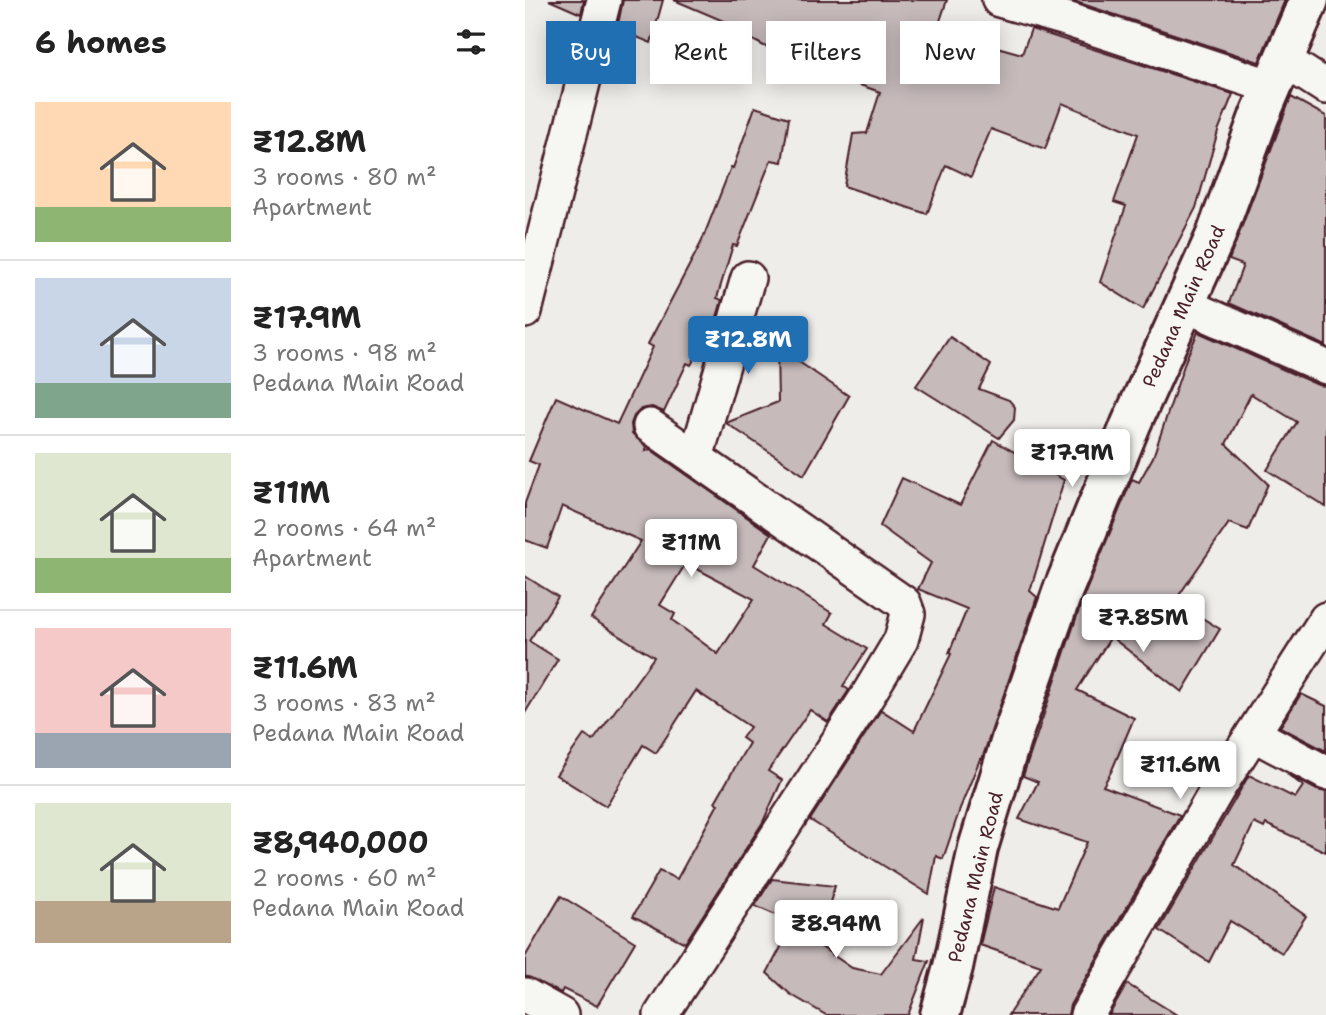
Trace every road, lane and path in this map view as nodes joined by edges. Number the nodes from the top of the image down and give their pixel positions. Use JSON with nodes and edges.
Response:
{"nodes":[{"id":1,"x":604,"y":0,"type":"edge"},
{"id":2,"x":999,"y":0,"type":"edge"},
{"id":3,"x":1309,"y":0,"type":"edge"},
{"id":4,"x":1278,"y":74,"type":"junction"},
{"id":5,"x":1326,"y":87,"type":"edge"},
{"id":6,"x":748,"y":278,"type":"dead end"},
{"id":7,"x":1185,"y":305,"type":"junction"},
{"id":8,"x":525,"y":311,"type":"edge"},
{"id":9,"x":1326,"y":367,"type":"edge"},
{"id":10,"x":650,"y":426,"type":"dead end"},
{"id":11,"x":696,"y":458,"type":"junction"},
{"id":12,"x":1326,"y":619,"type":"edge"},
{"id":13,"x":1253,"y":734,"type":"junction"},
{"id":14,"x":1326,"y":773,"type":"edge"},
{"id":15,"x":525,"y":995,"type":"edge"},
{"id":16,"x":561,"y":1015,"type":"edge"},
{"id":17,"x":661,"y":1015,"type":"edge"},
{"id":18,"x":940,"y":1015,"type":"edge"},
{"id":19,"x":1087,"y":1015,"type":"edge"}],
"edges":[{"from":1,"to":8,"type":"street"},
{"from":2,"to":4,"type":"street"},
{"from":3,"to":4,"type":"main road","name":"Pedana Main Road"},
{"from":4,"to":5,"type":"street"},
{"from":4,"to":7,"type":"main road","name":"Pedana Main Road"},
{"from":6,"to":11,"type":"street"},
{"from":7,"to":9,"type":"street"},
{"from":7,"to":18,"type":"main road","name":"Pedana Main Road"},
{"from":10,"to":11,"type":"street"},
{"from":11,"to":17,"type":"street"},
{"from":12,"to":13,"type":"street"},
{"from":13,"to":14,"type":"street"},
{"from":13,"to":19,"type":"street"},
{"from":15,"to":16,"type":"street"}]}
